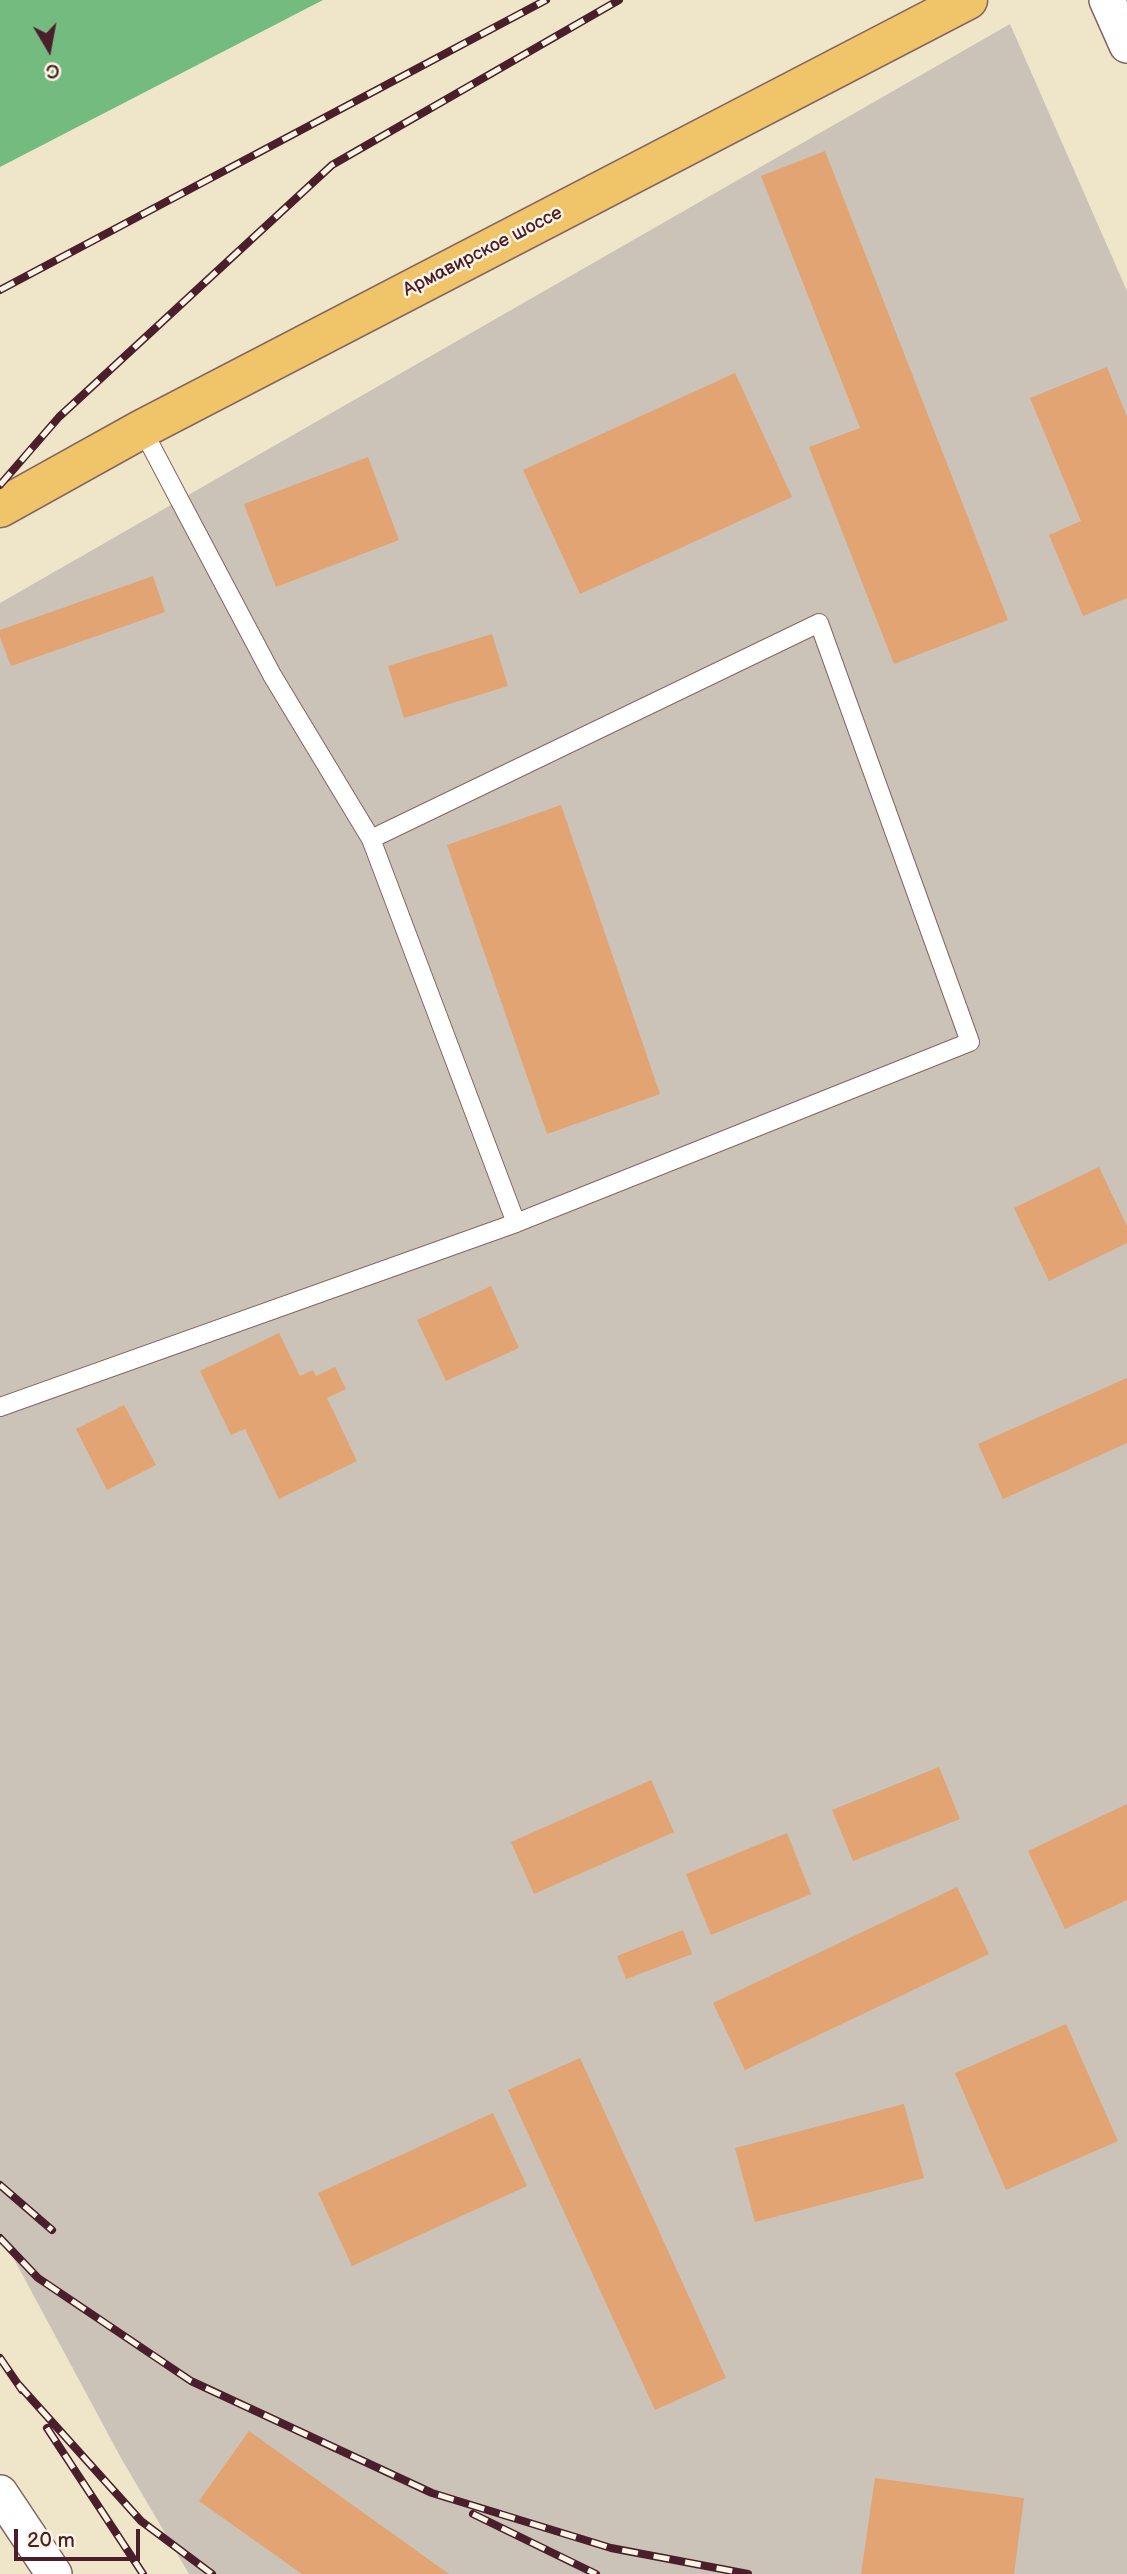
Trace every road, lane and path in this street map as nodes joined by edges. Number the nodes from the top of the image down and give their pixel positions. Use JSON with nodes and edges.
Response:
{"nodes":[{"id":1,"x":968,"y":0,"type":"edge"},
{"id":2,"x":1107,"y":0,"type":"edge"},
{"id":3,"x":1127,"y":44,"type":"edge"},
{"id":4,"x":142,"y":429,"type":"junction"},
{"id":5,"x":0,"y":508,"type":"edge"},
{"id":6,"x":371,"y":839,"type":"junction"},
{"id":7,"x":516,"y":1223,"type":"junction"},
{"id":8,"x":0,"y":1406,"type":"edge"},
{"id":9,"x":0,"y":2493,"type":"edge"},
{"id":10,"x":54,"y":2574,"type":"edge"}],
"edges":[{"from":1,"to":4,"type":"main road","name":"Армавирское шоссе"},
{"from":2,"to":3,"type":"street"},
{"from":4,"to":5,"type":"main road","name":"Армавирское шоссе"},
{"from":4,"to":6,"type":"lane"},
{"from":6,"to":7,"type":"lane"},
{"from":6,"to":7,"type":"lane"},
{"from":7,"to":8,"type":"lane"},
{"from":9,"to":10,"type":"street"}]}
